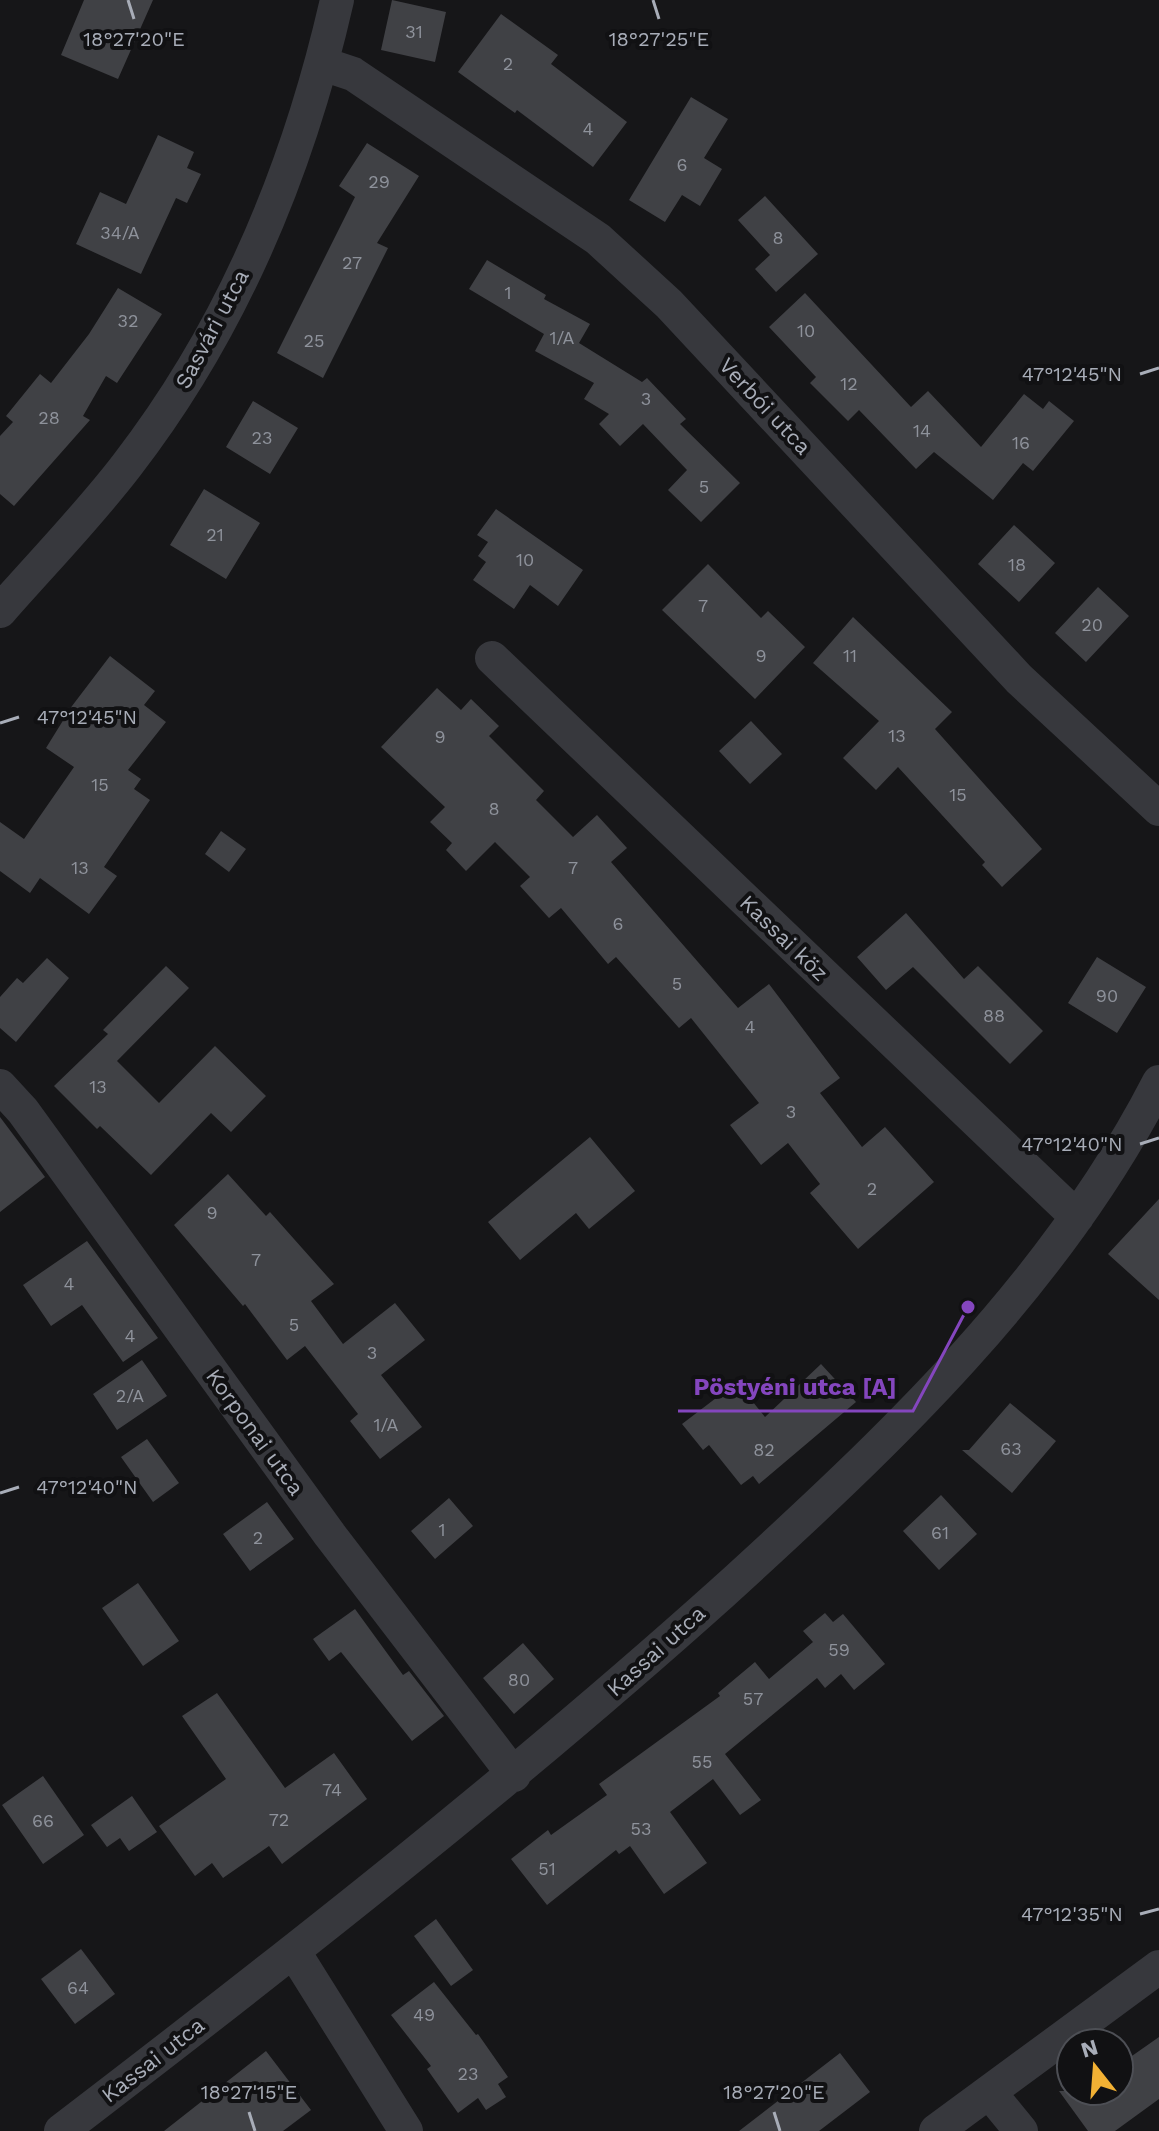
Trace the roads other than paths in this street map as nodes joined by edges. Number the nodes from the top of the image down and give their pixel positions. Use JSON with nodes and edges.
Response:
{"nodes":[{"id":1,"x":337,"y":0,"type":"edge"},
{"id":2,"x":323,"y":64,"type":"junction"},
{"id":3,"x":0,"y":611,"type":"edge"},
{"id":4,"x":492,"y":658,"type":"dead end"},
{"id":5,"x":1159,"y":809,"type":"edge"},
{"id":6,"x":0,"y":1086,"type":"edge"},
{"id":7,"x":1155,"y":1102,"type":"edge"},
{"id":8,"x":1077,"y":1217,"type":"junction"},
{"id":9,"x":514,"y":1775,"type":"junction"},
{"id":10,"x":294,"y":1952,"type":"junction"},
{"id":11,"x":1159,"y":1967,"type":"edge"},
{"id":12,"x":989,"y":2092,"type":"junction"},
{"id":13,"x":61,"y":2131,"type":"edge"},
{"id":14,"x":406,"y":2131,"type":"edge"},
{"id":15,"x":936,"y":2131,"type":"edge"},
{"id":16,"x":1021,"y":2131,"type":"edge"}],
"edges":[{"from":1,"to":2,"type":"street","name":"Sasvári utca"},
{"from":2,"to":3,"type":"street","name":"Sasvári utca"},
{"from":2,"to":5,"type":"street","name":"Verbói utca"},
{"from":4,"to":8,"type":"street","name":"Kassai köz"},
{"from":6,"to":9,"type":"street","name":"Korponai utca"},
{"from":7,"to":8,"type":"street","name":"Kassai utca"},
{"from":8,"to":9,"type":"street","name":"Kassai utca"},
{"from":9,"to":10,"type":"street","name":"Kassai utca"},
{"from":10,"to":13,"type":"street","name":"Kassai utca"},
{"from":10,"to":14,"type":"street"},
{"from":11,"to":12,"type":"street"},
{"from":12,"to":15,"type":"street"},
{"from":12,"to":16,"type":"street"}]}
